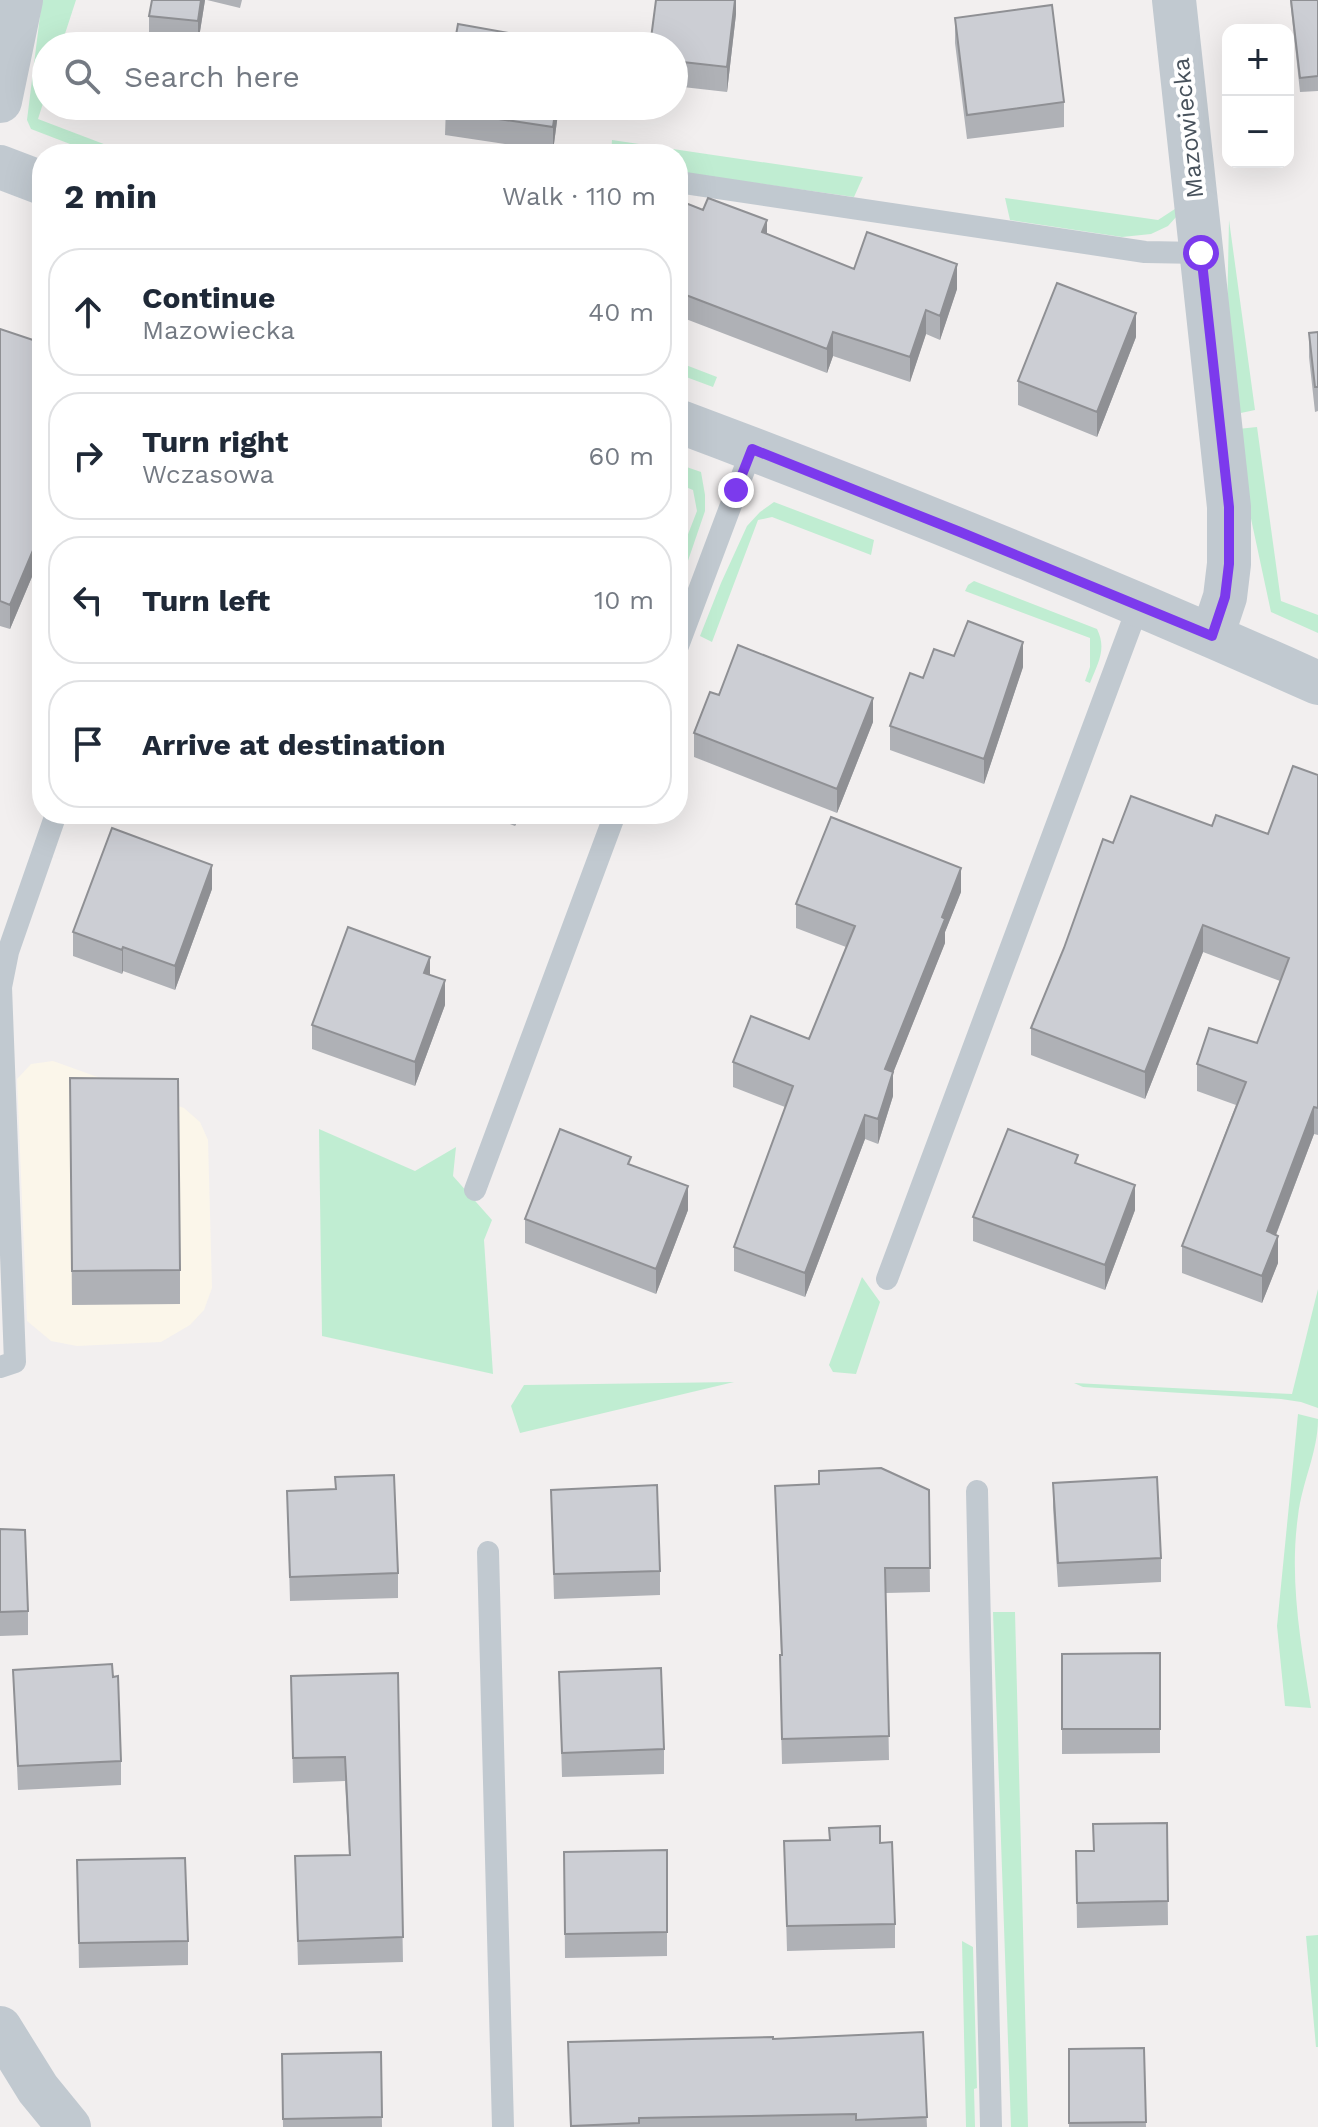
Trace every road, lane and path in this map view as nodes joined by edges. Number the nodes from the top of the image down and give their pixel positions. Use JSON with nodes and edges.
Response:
{"nodes":[{"id":1,"x":21,"y":0,"type":"edge"},
{"id":2,"x":1174,"y":0,"type":"edge"},
{"id":3,"x":0,"y":101,"type":"edge"},
{"id":4,"x":0,"y":167,"type":"edge"},
{"id":5,"x":32,"y":179,"type":"edge"},
{"id":6,"x":688,"y":183,"type":"edge"},
{"id":7,"x":1201,"y":253,"type":"junction"},
{"id":8,"x":688,"y":425,"type":"edge"},
{"id":9,"x":752,"y":449,"type":"junction"},
{"id":10,"x":1139,"y":604,"type":"junction"},
{"id":11,"x":688,"y":619,"type":"edge"},
{"id":12,"x":1212,"y":636,"type":"junction"},
{"id":13,"x":1318,"y":683,"type":"edge"},
{"id":14,"x":53,"y":824,"type":"edge"},
{"id":15,"x":611,"y":824,"type":"edge"},
{"id":16,"x":475,"y":1190,"type":"dead end"},
{"id":17,"x":887,"y":1279,"type":"dead end"},
{"id":18,"x":0,"y":1367,"type":"edge"},
{"id":19,"x":977,"y":1491,"type":"dead end"},
{"id":20,"x":488,"y":1552,"type":"dead end"},
{"id":21,"x":0,"y":2028,"type":"edge"},
{"id":22,"x":69,"y":2127,"type":"edge"},
{"id":23,"x":503,"y":2127,"type":"edge"},
{"id":24,"x":991,"y":2127,"type":"edge"}],
"edges":[{"from":1,"to":3,"type":"street"},
{"from":2,"to":7,"type":"street","name":"Mazowiecka"},
{"from":4,"to":5,"type":"street"},
{"from":6,"to":7,"type":"lane"},
{"from":7,"to":12,"type":"street","name":"Mazowiecka"},
{"from":8,"to":9,"type":"street"},
{"from":9,"to":10,"type":"street"},
{"from":9,"to":11,"type":"lane"},
{"from":10,"to":12,"type":"street"},
{"from":10,"to":17,"type":"lane"},
{"from":12,"to":13,"type":"street"},
{"from":14,"to":18,"type":"lane"},
{"from":15,"to":16,"type":"lane"},
{"from":19,"to":24,"type":"lane"},
{"from":20,"to":23,"type":"lane"},
{"from":21,"to":22,"type":"street"}]}
